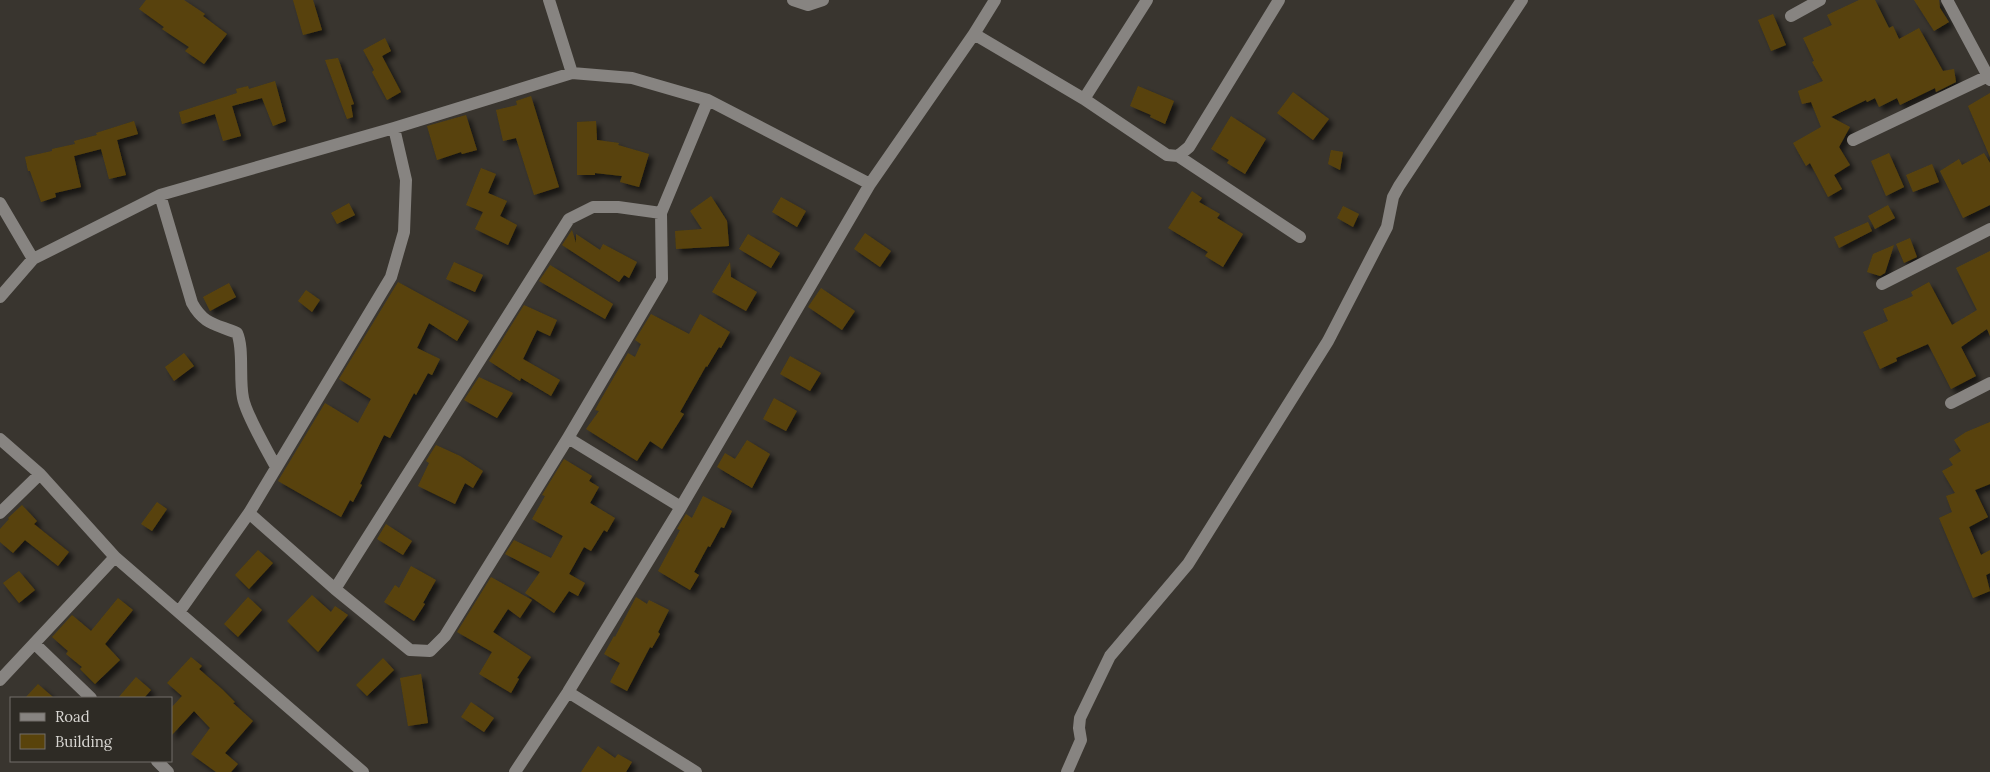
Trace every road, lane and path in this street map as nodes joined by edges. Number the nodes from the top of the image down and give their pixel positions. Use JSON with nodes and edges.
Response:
{"nodes":[{"id":1,"x":549,"y":0,"type":"edge"},
{"id":2,"x":793,"y":0,"type":"edge"},
{"id":3,"x":823,"y":0,"type":"edge"},
{"id":4,"x":996,"y":0,"type":"edge"},
{"id":5,"x":1147,"y":0,"type":"edge"},
{"id":6,"x":1279,"y":0,"type":"edge"},
{"id":7,"x":1522,"y":0,"type":"edge"},
{"id":8,"x":1820,"y":0,"type":"edge"},
{"id":9,"x":1947,"y":0,"type":"edge"},
{"id":10,"x":1791,"y":16,"type":"dead end"},
{"id":11,"x":974,"y":34,"type":"junction"},
{"id":12,"x":572,"y":73,"type":"junction"},
{"id":13,"x":1989,"y":78,"type":"edge"},
{"id":14,"x":1084,"y":99,"type":"junction"},
{"id":15,"x":708,"y":100,"type":"junction"},
{"id":16,"x":394,"y":128,"type":"junction"},
{"id":17,"x":1852,"y":140,"type":"dead end"},
{"id":18,"x":1178,"y":156,"type":"junction"},
{"id":19,"x":870,"y":184,"type":"junction"},
{"id":20,"x":160,"y":195,"type":"junction"},
{"id":21,"x":0,"y":203,"type":"edge"},
{"id":22,"x":661,"y":213,"type":"junction"},
{"id":23,"x":1990,"y":229,"type":"edge"},
{"id":24,"x":1300,"y":237,"type":"dead end"},
{"id":25,"x":33,"y":259,"type":"junction"},
{"id":26,"x":1882,"y":284,"type":"dead end"},
{"id":27,"x":0,"y":297,"type":"edge"},
{"id":28,"x":1990,"y":384,"type":"edge"},
{"id":29,"x":1951,"y":403,"type":"dead end"},
{"id":30,"x":568,"y":438,"type":"junction"},
{"id":31,"x":0,"y":439,"type":"edge"},
{"id":32,"x":276,"y":467,"type":"junction"},
{"id":33,"x":40,"y":474,"type":"junction"},
{"id":34,"x":681,"y":507,"type":"junction"},
{"id":35,"x":0,"y":513,"type":"edge"},
{"id":36,"x":249,"y":513,"type":"junction"},
{"id":37,"x":115,"y":557,"type":"junction"},
{"id":38,"x":335,"y":588,"type":"junction"},
{"id":39,"x":180,"y":612,"type":"junction"},
{"id":40,"x":35,"y":644,"type":"junction"},
{"id":41,"x":0,"y":680,"type":"edge"},
{"id":42,"x":568,"y":692,"type":"junction"},
{"id":43,"x":90,"y":697,"type":"edge"},
{"id":44,"x":158,"y":762,"type":"edge"},
{"id":45,"x":168,"y":772,"type":"edge"},
{"id":46,"x":363,"y":772,"type":"edge"},
{"id":47,"x":515,"y":772,"type":"edge"},
{"id":48,"x":696,"y":772,"type":"edge"},
{"id":49,"x":1067,"y":772,"type":"edge"}],
"edges":[{"from":1,"to":12,"type":"street"},
{"from":2,"to":3,"type":"street"},
{"from":4,"to":11,"type":"street"},
{"from":5,"to":14,"type":"street"},
{"from":6,"to":18,"type":"street"},
{"from":7,"to":49,"type":"street"},
{"from":8,"to":10,"type":"street"},
{"from":9,"to":13,"type":"street"},
{"from":11,"to":14,"type":"street"},
{"from":11,"to":19,"type":"street"},
{"from":12,"to":15,"type":"street"},
{"from":12,"to":16,"type":"street"},
{"from":13,"to":17,"type":"street"},
{"from":14,"to":18,"type":"street"},
{"from":15,"to":19,"type":"street"},
{"from":15,"to":22,"type":"street"},
{"from":16,"to":20,"type":"street"},
{"from":16,"to":32,"type":"street"},
{"from":18,"to":24,"type":"street"},
{"from":19,"to":34,"type":"street"},
{"from":20,"to":25,"type":"street"},
{"from":20,"to":32,"type":"street"},
{"from":21,"to":25,"type":"street"},
{"from":22,"to":30,"type":"street"},
{"from":22,"to":38,"type":"street"},
{"from":23,"to":26,"type":"street"},
{"from":25,"to":27,"type":"street"},
{"from":28,"to":29,"type":"street"},
{"from":30,"to":34,"type":"street"},
{"from":30,"to":38,"type":"street"},
{"from":31,"to":33,"type":"street"},
{"from":32,"to":36,"type":"street"},
{"from":33,"to":35,"type":"street"},
{"from":33,"to":37,"type":"street"},
{"from":34,"to":42,"type":"street"},
{"from":36,"to":38,"type":"street"},
{"from":36,"to":39,"type":"street"},
{"from":37,"to":39,"type":"street"},
{"from":37,"to":40,"type":"street"},
{"from":39,"to":46,"type":"street"},
{"from":40,"to":41,"type":"street"},
{"from":40,"to":43,"type":"street"},
{"from":42,"to":47,"type":"street"},
{"from":42,"to":48,"type":"street"},
{"from":44,"to":45,"type":"street"}]}
